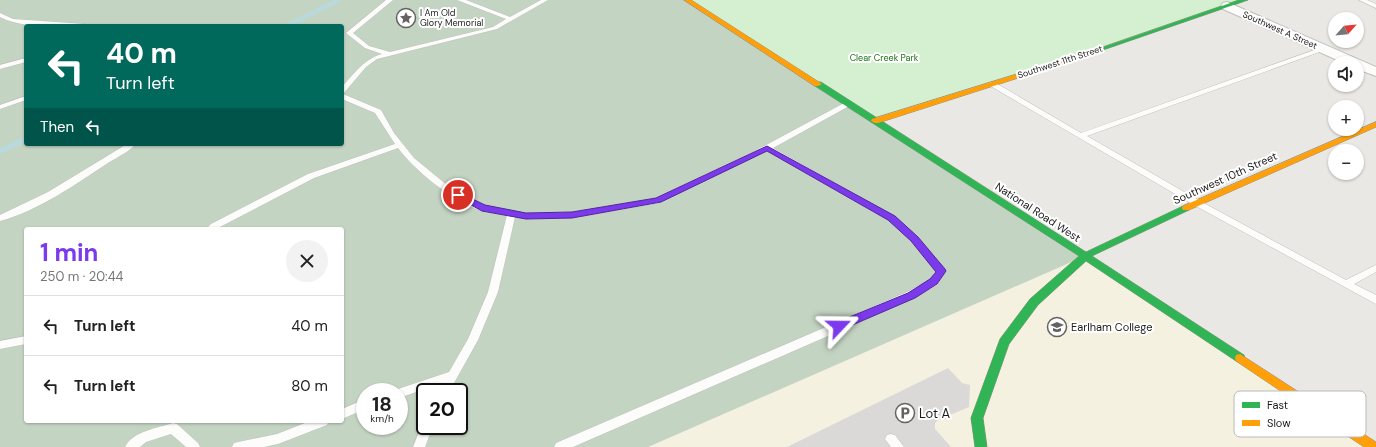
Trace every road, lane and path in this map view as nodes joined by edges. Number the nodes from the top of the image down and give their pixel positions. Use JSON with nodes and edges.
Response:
{"nodes":[{"id":1,"x":390,"y":0,"type":"edge"},
{"id":2,"x":460,"y":0,"type":"edge"},
{"id":3,"x":545,"y":0,"type":"edge"},
{"id":4,"x":687,"y":0,"type":"edge"},
{"id":5,"x":1245,"y":0,"type":"edge"},
{"id":6,"x":1362,"y":0,"type":"edge"},
{"id":7,"x":1227,"y":6,"type":"junction"},
{"id":8,"x":1376,"y":6,"type":"edge"},
{"id":9,"x":0,"y":15,"type":"edge"},
{"id":10,"x":510,"y":19,"type":"junction"},
{"id":11,"x":56,"y":24,"type":"edge"},
{"id":12,"x":1323,"y":49,"type":"junction"},
{"id":13,"x":388,"y":54,"type":"junction"},
{"id":14,"x":1340,"y":56,"type":"edge"},
{"id":15,"x":24,"y":60,"type":"edge"},
{"id":16,"x":0,"y":66,"type":"edge"},
{"id":17,"x":1364,"y":67,"type":"edge"},
{"id":18,"x":1376,"y":72,"type":"edge"},
{"id":19,"x":991,"y":84,"type":"junction"},
{"id":20,"x":344,"y":90,"type":"edge"},
{"id":21,"x":344,"y":97,"type":"edge"},
{"id":22,"x":24,"y":99,"type":"edge"},
{"id":23,"x":848,"y":104,"type":"junction"},
{"id":24,"x":0,"y":107,"type":"edge"},
{"id":25,"x":875,"y":121,"type":"junction"},
{"id":26,"x":1376,"y":124,"type":"edge"},
{"id":27,"x":1080,"y":136,"type":"junction"},
{"id":28,"x":399,"y":145,"type":"junction"},
{"id":29,"x":129,"y":146,"type":"edge"},
{"id":30,"x":767,"y":148,"type":"junction"},
{"id":31,"x":1197,"y":203,"type":"junction"},
{"id":32,"x":512,"y":213,"type":"junction"},
{"id":33,"x":0,"y":218,"type":"edge"},
{"id":34,"x":213,"y":227,"type":"edge"},
{"id":35,"x":1085,"y":256,"type":"junction"},
{"id":36,"x":1376,"y":268,"type":"edge"},
{"id":37,"x":1346,"y":284,"type":"junction"},
{"id":38,"x":1376,"y":300,"type":"edge"},
{"id":39,"x":24,"y":340,"type":"edge"},
{"id":40,"x":0,"y":345,"type":"edge"},
{"id":41,"x":453,"y":375,"type":"junction"},
{"id":42,"x":448,"y":383,"type":"edge"},
{"id":43,"x":408,"y":389,"type":"edge"},
{"id":44,"x":1289,"y":391,"type":"edge"},
{"id":45,"x":356,"y":408,"type":"edge"},
{"id":46,"x":344,"y":413,"type":"edge"},
{"id":47,"x":318,"y":423,"type":"edge"},
{"id":48,"x":172,"y":424,"type":"edge"},
{"id":49,"x":423,"y":435,"type":"edge"},
{"id":50,"x":1359,"y":437,"type":"edge"},
{"id":51,"x":131,"y":447,"type":"edge"},
{"id":52,"x":194,"y":447,"type":"edge"},
{"id":53,"x":238,"y":447,"type":"edge"},
{"id":54,"x":419,"y":447,"type":"edge"},
{"id":55,"x":560,"y":447,"type":"edge"},
{"id":56,"x":981,"y":447,"type":"edge"},
{"id":57,"x":1374,"y":447,"type":"edge"}],
"edges":[{"from":1,"to":13,"type":"lane"},
{"from":2,"to":10,"type":"lane"},
{"from":3,"to":10,"type":"lane"},
{"from":4,"to":23,"type":"street","name":"National Road West"},
{"from":5,"to":7,"type":"street","name":"Southwest 11th Street"},
{"from":6,"to":8,"type":"lane"},
{"from":7,"to":12,"type":"street","name":"Southwest A Street"},
{"from":7,"to":19,"type":"street","name":"Southwest 11th Street"},
{"from":9,"to":11,"type":"lane"},
{"from":10,"to":13,"type":"lane"},
{"from":12,"to":14,"type":"street","name":"Southwest A Street"},
{"from":12,"to":27,"type":"lane"},
{"from":13,"to":20,"type":"lane"},
{"from":15,"to":16,"type":"lane"},
{"from":17,"to":18,"type":"street","name":"Southwest A Street"},
{"from":19,"to":25,"type":"street","name":"Southwest 11th Street"},
{"from":19,"to":27,"type":"lane"},
{"from":21,"to":28,"type":"lane"},
{"from":22,"to":24,"type":"lane"},
{"from":23,"to":25,"type":"street","name":"National Road West"},
{"from":23,"to":30,"type":"lane"},
{"from":25,"to":35,"type":"street","name":"National Road West"},
{"from":26,"to":31,"type":"street","name":"Southwest 10th Street"},
{"from":27,"to":31,"type":"lane"},
{"from":28,"to":32,"type":"lane"},
{"from":28,"to":34,"type":"lane"},
{"from":29,"to":33,"type":"lane"},
{"from":30,"to":32,"type":"lane"},
{"from":30,"to":55,"type":"lane"},
{"from":31,"to":35,"type":"street","name":"Southwest 10th Street"},
{"from":31,"to":37,"type":"lane"},
{"from":32,"to":41,"type":"lane"},
{"from":35,"to":44,"type":"street","name":"National Road West"},
{"from":35,"to":56,"type":"street","name":"Southwest 10th Street"},
{"from":36,"to":37,"type":"lane"},
{"from":37,"to":38,"type":"lane"},
{"from":39,"to":40,"type":"lane"},
{"from":41,"to":42,"type":"lane"},
{"from":41,"to":43,"type":"lane"},
{"from":45,"to":46,"type":"lane"},
{"from":47,"to":53,"type":"lane"},
{"from":48,"to":51,"type":"lane"},
{"from":48,"to":52,"type":"lane"},
{"from":49,"to":54,"type":"lane"},
{"from":50,"to":57,"type":"street","name":"National Road West"}]}
